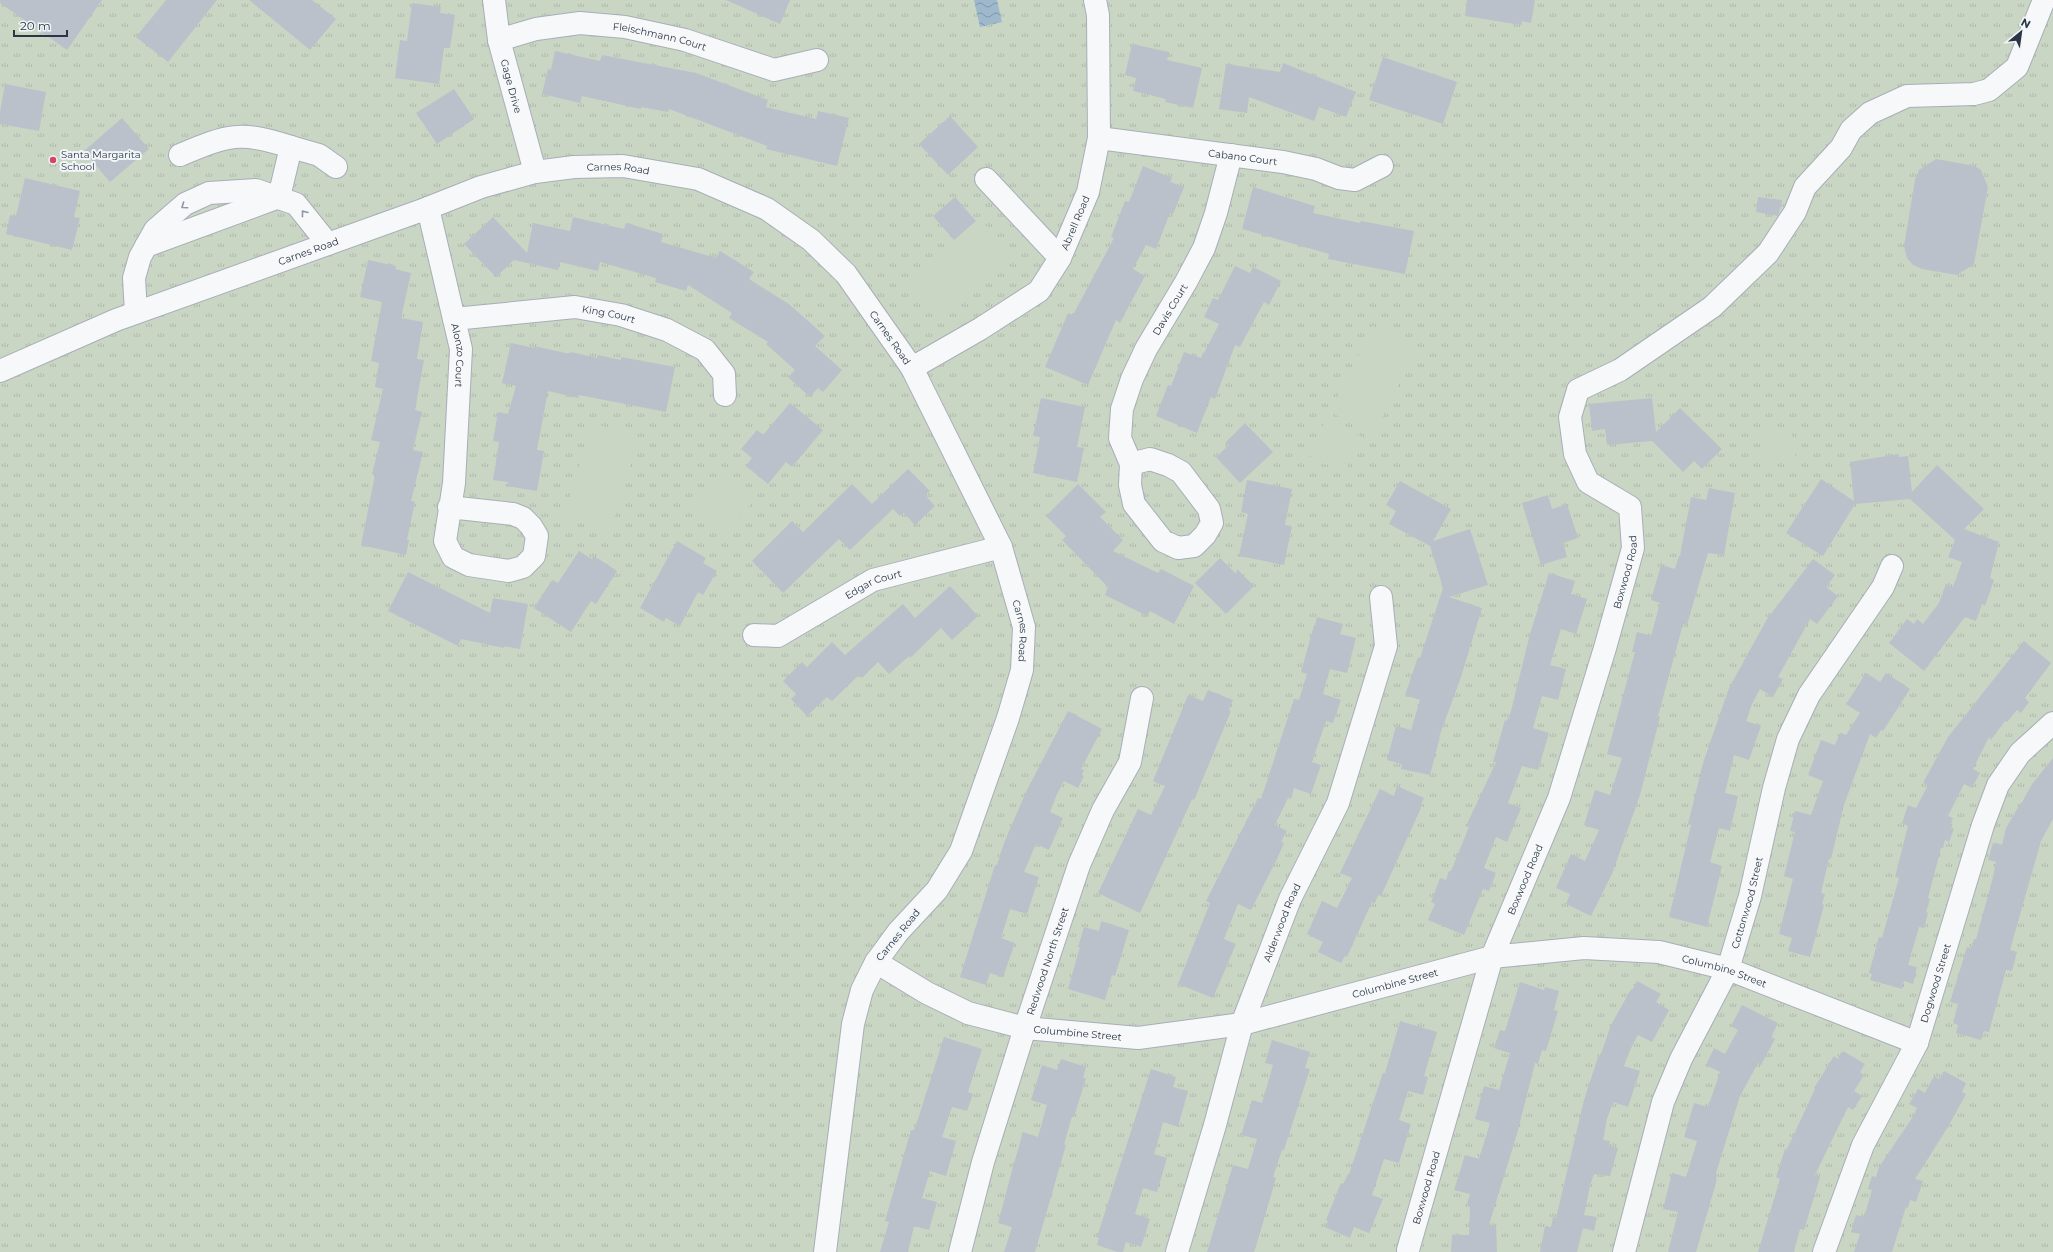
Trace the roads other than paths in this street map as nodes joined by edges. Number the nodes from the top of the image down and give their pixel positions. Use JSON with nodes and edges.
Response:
{"nodes":[{"id":1,"x":494,"y":0,"type":"edge"},
{"id":2,"x":1095,"y":0,"type":"edge"},
{"id":3,"x":2044,"y":0,"type":"edge"},
{"id":4,"x":499,"y":40,"type":"junction"},
{"id":5,"x":817,"y":60,"type":"dead end"},
{"id":6,"x":1099,"y":138,"type":"junction"},
{"id":7,"x":291,"y":147,"type":"junction"},
{"id":8,"x":180,"y":155,"type":"dead end"},
{"id":9,"x":1231,"y":155,"type":"junction"},
{"id":10,"x":1382,"y":166,"type":"dead end"},
{"id":11,"x":336,"y":167,"type":"dead end"},
{"id":12,"x":535,"y":172,"type":"junction"},
{"id":13,"x":986,"y":179,"type":"dead end"},
{"id":14,"x":279,"y":197,"type":"junction"},
{"id":15,"x":428,"y":208,"type":"junction"},
{"id":16,"x":328,"y":244,"type":"junction"},
{"id":17,"x":1060,"y":258,"type":"junction"},
{"id":18,"x":136,"y":312,"type":"junction"},
{"id":19,"x":454,"y":319,"type":"junction"},
{"id":20,"x":912,"y":368,"type":"junction"},
{"id":21,"x":0,"y":371,"type":"edge"},
{"id":22,"x":726,"y":395,"type":"dead end"},
{"id":23,"x":1131,"y":464,"type":"dead end"},
{"id":24,"x":449,"y":507,"type":"dead end"},
{"id":25,"x":1001,"y":546,"type":"junction"},
{"id":26,"x":1892,"y":566,"type":"dead end"},
{"id":27,"x":1381,"y":597,"type":"dead end"},
{"id":28,"x":754,"y":634,"type":"dead end"},
{"id":29,"x":1142,"y":698,"type":"dead end"},
{"id":30,"x":2053,"y":723,"type":"edge"},
{"id":31,"x":1492,"y":958,"type":"junction"},
{"id":32,"x":876,"y":962,"type":"junction"},
{"id":33,"x":1728,"y":969,"type":"junction"},
{"id":34,"x":1242,"y":1024,"type":"junction"},
{"id":35,"x":1025,"y":1028,"type":"junction"},
{"id":36,"x":1917,"y":1043,"type":"junction"},
{"id":37,"x":1408,"y":1250,"type":"dead end"},
{"id":38,"x":826,"y":1252,"type":"edge"},
{"id":39,"x":960,"y":1252,"type":"edge"},
{"id":40,"x":1177,"y":1252,"type":"edge"},
{"id":41,"x":1624,"y":1252,"type":"edge"},
{"id":42,"x":1824,"y":1252,"type":"edge"}],
"edges":[{"from":1,"to":4,"type":"street","name":"Gage Drive"},
{"from":2,"to":6,"type":"street","name":"Abrell Road"},
{"from":3,"to":31,"type":"street","name":"Boxwood Road"},
{"from":4,"to":5,"type":"street","name":"Fleischmann Court"},
{"from":4,"to":12,"type":"street","name":"Gage Drive"},
{"from":6,"to":9,"type":"street","name":"Cabano Court"},
{"from":6,"to":17,"type":"street","name":"Abrell Road"},
{"from":7,"to":8,"type":"street"},
{"from":7,"to":11,"type":"street"},
{"from":7,"to":14,"type":"street"},
{"from":9,"to":10,"type":"street","name":"Cabano Court"},
{"from":9,"to":23,"type":"street","name":"Davis Court"},
{"from":12,"to":15,"type":"street","name":"Carnes Road"},
{"from":12,"to":20,"type":"street","name":"Carnes Road"},
{"from":13,"to":17,"type":"street"},
{"from":16,"to":14,"type":"street","one_way":true},
{"from":14,"to":18,"type":"street"},
{"from":15,"to":16,"type":"street","name":"Carnes Road"},
{"from":15,"to":19,"type":"street","name":"Alonzo Court"},
{"from":16,"to":18,"type":"street","name":"Carnes Road"},
{"from":17,"to":20,"type":"street","name":"Abrell Road"},
{"from":18,"to":21,"type":"street","name":"Carnes Road"},
{"from":19,"to":22,"type":"street","name":"King Court"},
{"from":19,"to":24,"type":"street","name":"Alonzo Court"},
{"from":20,"to":25,"type":"street","name":"Carnes Road"},
{"from":25,"to":28,"type":"street","name":"Edgar Court"},
{"from":25,"to":32,"type":"street","name":"Carnes Road"},
{"from":26,"to":33,"type":"street","name":"Cottonwood Street"},
{"from":27,"to":34,"type":"street","name":"Alderwood Road"},
{"from":29,"to":35,"type":"street","name":"Redwood North Street"},
{"from":30,"to":36,"type":"street","name":"Dogwood Street"},
{"from":31,"to":33,"type":"street","name":"Columbine Street"},
{"from":31,"to":34,"type":"street","name":"Columbine Street"},
{"from":31,"to":37,"type":"street","name":"Boxwood Road"},
{"from":32,"to":35,"type":"street","name":"Columbine Street"},
{"from":32,"to":38,"type":"street","name":"Carnes Road"},
{"from":33,"to":36,"type":"street","name":"Columbine Street"},
{"from":33,"to":41,"type":"street","name":"Cottonwood Street"},
{"from":34,"to":35,"type":"street","name":"Columbine Street"},
{"from":34,"to":40,"type":"street","name":"Alderwood Road"},
{"from":35,"to":39,"type":"street","name":"Redwood North Street"},
{"from":36,"to":42,"type":"street","name":"Dogwood Street"}]}
